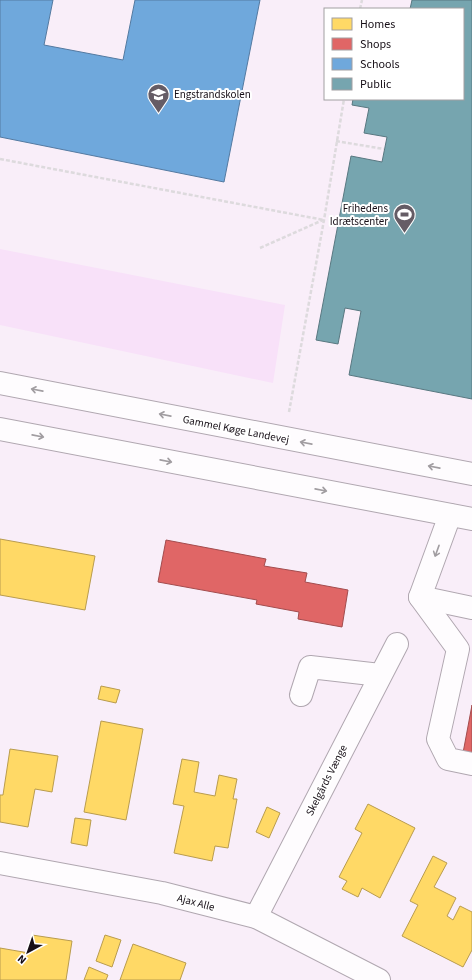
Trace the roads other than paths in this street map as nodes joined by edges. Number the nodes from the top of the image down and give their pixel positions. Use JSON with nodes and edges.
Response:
{"nodes":[{"id":1,"x":0,"y":383,"type":"edge"},
{"id":2,"x":0,"y":429,"type":"edge"},
{"id":3,"x":472,"y":474,"type":"edge"},
{"id":4,"x":450,"y":515,"type":"junction"},
{"id":5,"x":472,"y":519,"type":"edge"},
{"id":6,"x":420,"y":597,"type":"junction"},
{"id":7,"x":472,"y":608,"type":"edge"},
{"id":8,"x":397,"y":644,"type":"dead end"},
{"id":9,"x":380,"y":675,"type":"junction"},
{"id":10,"x":301,"y":695,"type":"dead end"},
{"id":11,"x":472,"y":764,"type":"edge"},
{"id":12,"x":0,"y":863,"type":"edge"},
{"id":13,"x":256,"y":917,"type":"junction"},
{"id":14,"x":379,"y":980,"type":"edge"}],
"edges":[{"from":3,"to":1,"type":"main road","name":"Gammel Køge Landevej","one_way":true},
{"from":2,"to":4,"type":"main road","one_way":true},
{"from":4,"to":5,"type":"main road"},
{"from":4,"to":6,"type":"main road","one_way":true},
{"from":6,"to":7,"type":"main road"},
{"from":6,"to":11,"type":"main road"},
{"from":8,"to":9,"type":"main road","name":"Skelgårds Vænge"},
{"from":9,"to":10,"type":"main road"},
{"from":9,"to":13,"type":"main road","name":"Skelgårds Vænge"},
{"from":12,"to":13,"type":"main road","name":"Ajax Alle"},
{"from":13,"to":14,"type":"main road","name":"Ajax Alle"}]}
